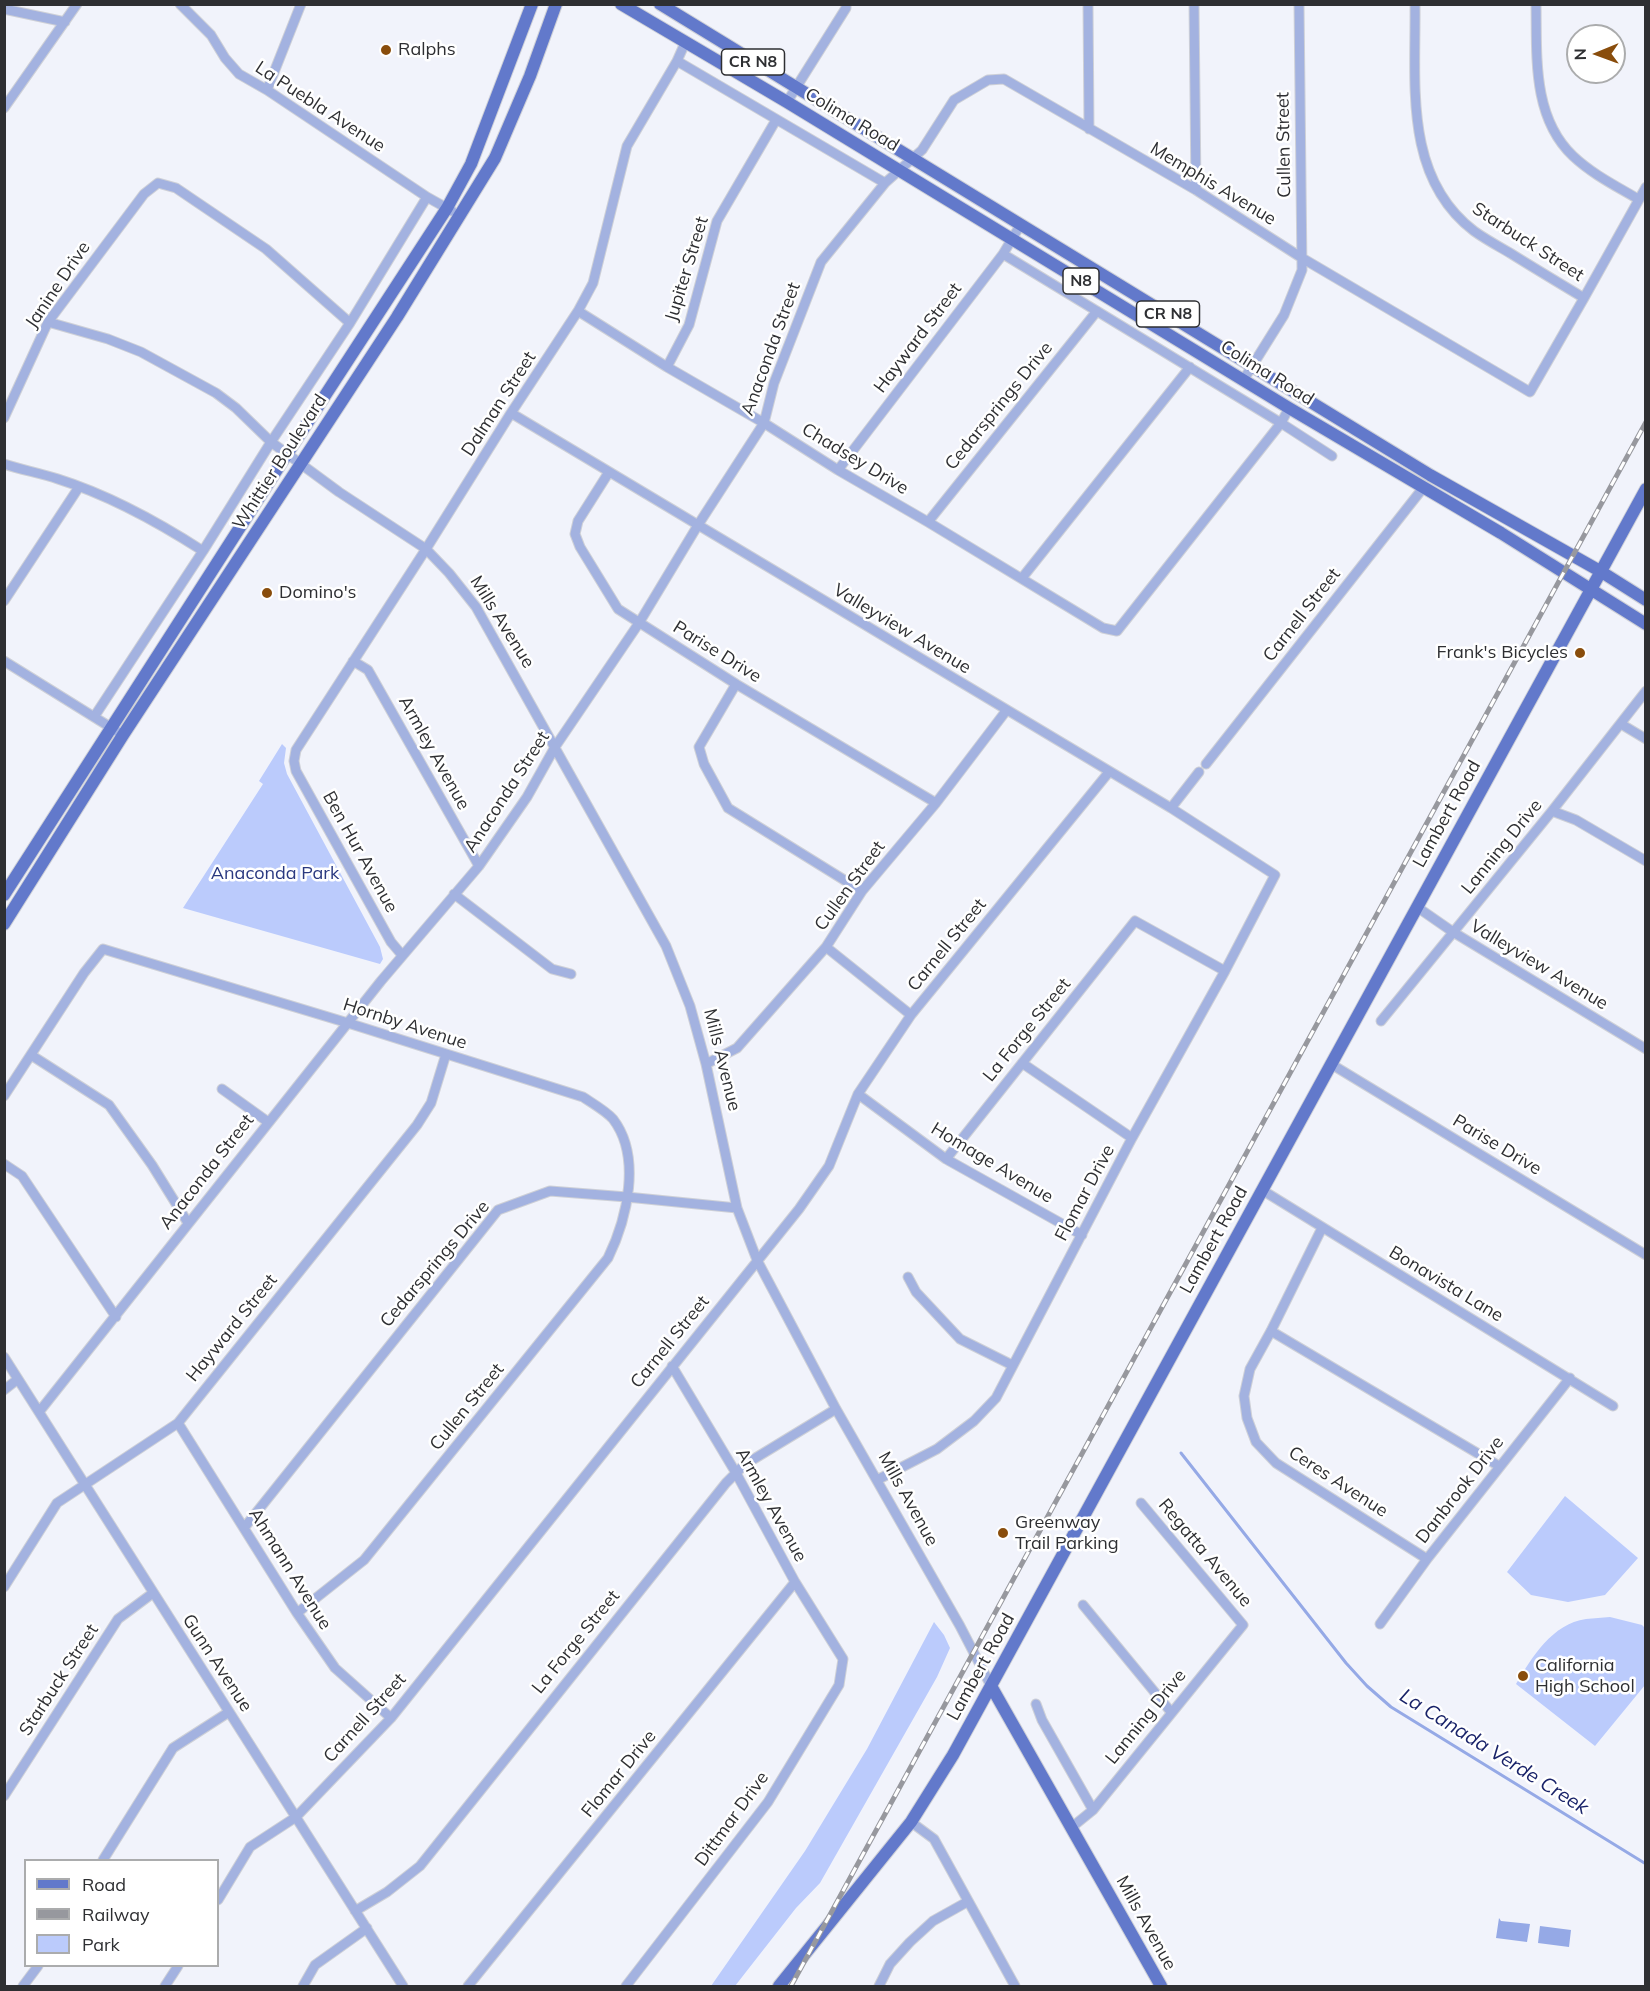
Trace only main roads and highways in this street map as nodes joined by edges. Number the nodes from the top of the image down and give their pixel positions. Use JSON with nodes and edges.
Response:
{"nodes":[{"id":1,"x":532,"y":4,"type":"edge"},
{"id":2,"x":556,"y":4,"type":"edge"},
{"id":3,"x":621,"y":4,"type":"edge"},
{"id":4,"x":660,"y":4,"type":"edge"},
{"id":5,"x":1012,"y":240,"type":"joint"},
{"id":6,"x":1150,"y":323,"type":"joint"},
{"id":7,"x":1298,"y":394,"type":"junction"},
{"id":8,"x":1289,"y":408,"type":"junction"},
{"id":9,"x":1430,"y":475,"type":"junction"},
{"id":10,"x":1423,"y":488,"type":"junction"},
{"id":11,"x":1646,"y":489,"type":"edge"},
{"id":12,"x":1600,"y":571,"type":"junction"},
{"id":13,"x":1590,"y":590,"type":"junction"},
{"id":14,"x":1646,"y":600,"type":"edge"},
{"id":15,"x":1646,"y":624,"type":"edge"},
{"id":16,"x":4,"y":895,"type":"edge"},
{"id":17,"x":4,"y":924,"type":"edge"},
{"id":18,"x":991,"y":1686,"type":"junction"},
{"id":19,"x":779,"y":1986,"type":"edge"},
{"id":20,"x":1161,"y":1986,"type":"edge"}],
"edges":[{"from":1,"to":16,"type":"main road","name":"Whittier Boulevard"},
{"from":2,"to":17,"type":"main road","name":"Whittier Boulevard"},
{"from":3,"to":5,"type":"main road","name":"Colima Road","number":"CR N8"},
{"from":4,"to":7,"type":"main road","name":"Colima Road","number":"CR N8"},
{"from":5,"to":6,"type":"main road","name":"Colima Road","number":"N8"},
{"from":6,"to":8,"type":"main road","name":"Colima Road","number":"CR N8"},
{"from":7,"to":8,"type":"main road"},
{"from":7,"to":9,"type":"main road","name":"Colima Road","number":"CR N8"},
{"from":8,"to":10,"type":"main road","name":"Colima Road"},
{"from":9,"to":10,"type":"main road"},
{"from":9,"to":12,"type":"main road","name":"Colima Road","number":"CR N8"},
{"from":10,"to":13,"type":"main road","name":"Colima Road"},
{"from":11,"to":12,"type":"main road","name":"Lambert Road"},
{"from":12,"to":13,"type":"main road","name":"Lambert Road"},
{"from":12,"to":14,"type":"main road","name":"Colima Road","number":"CR N8"},
{"from":13,"to":15,"type":"main road","name":"Colima Road"},
{"from":13,"to":18,"type":"main road","name":"Lambert Road"},
{"from":18,"to":19,"type":"main road","name":"Lambert Road"},
{"from":18,"to":20,"type":"main road","name":"Mills Avenue"}]}
